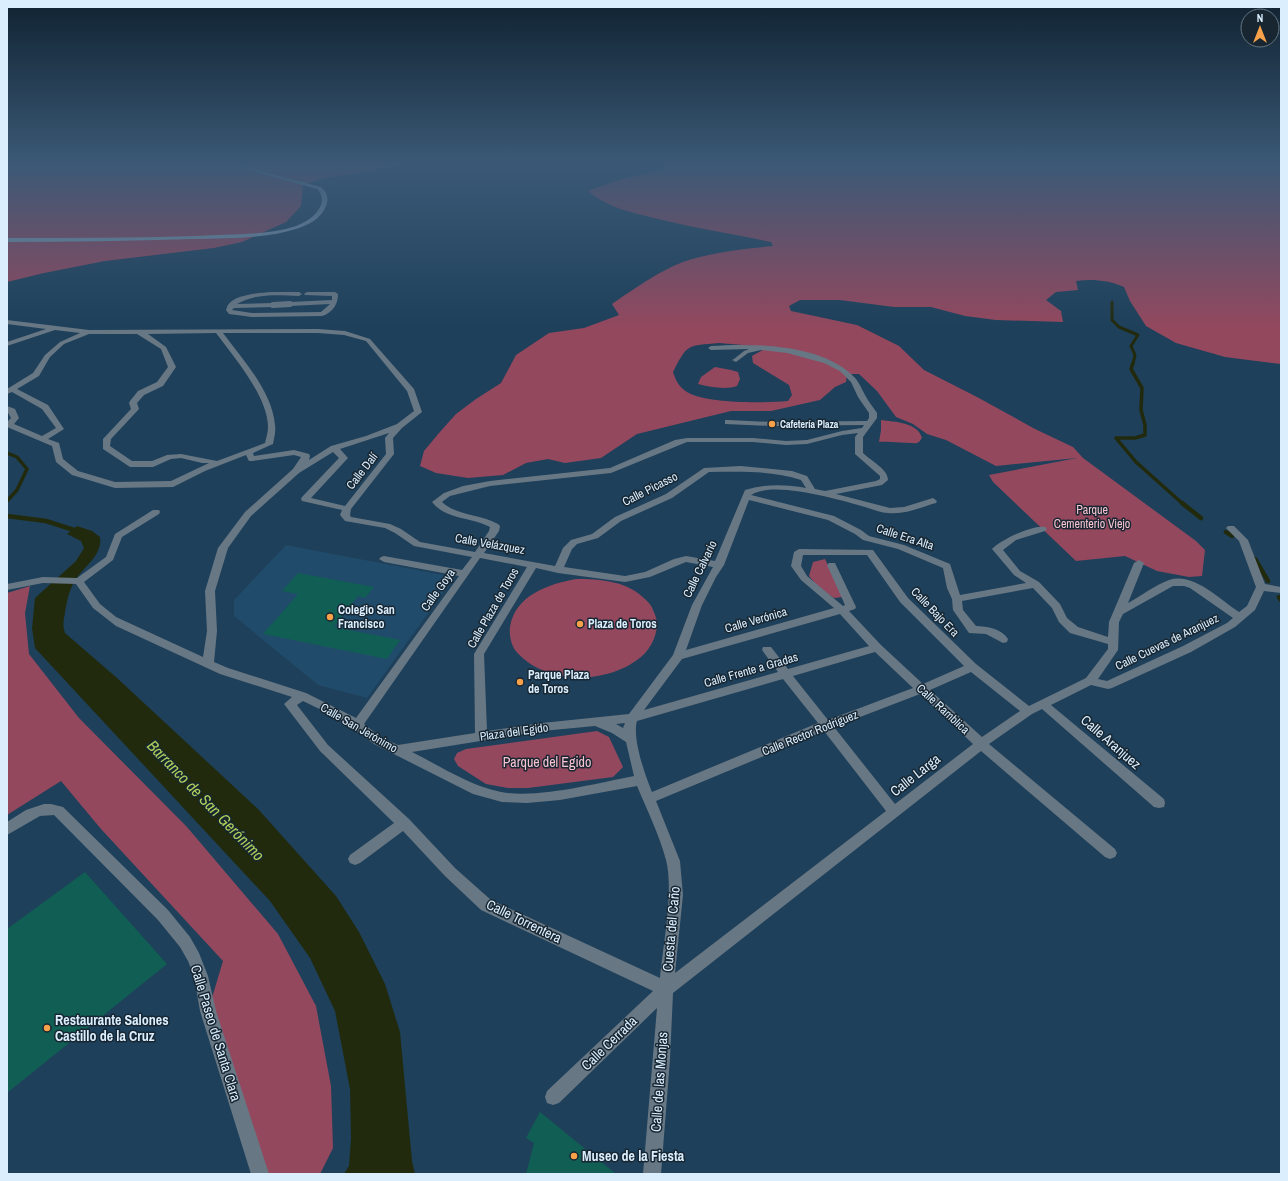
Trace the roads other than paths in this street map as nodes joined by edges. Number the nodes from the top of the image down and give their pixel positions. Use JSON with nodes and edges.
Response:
{"nodes":[{"id":1,"x":315,"y":218,"type":"edge"},
{"id":2,"x":7,"y":240,"type":"edge"},
{"id":3,"x":320,"y":293,"type":"junction"},
{"id":4,"x":287,"y":294,"type":"junction"},
{"id":5,"x":299,"y":294,"type":"dead end"},
{"id":6,"x":307,"y":294,"type":"dead end"},
{"id":7,"x":257,"y":296,"type":"junction"},
{"id":8,"x":334,"y":302,"type":"junction"},
{"id":9,"x":315,"y":303,"type":"junction"},
{"id":10,"x":251,"y":305,"type":"junction"},
{"id":11,"x":230,"y":306,"type":"junction"},
{"id":12,"x":245,"y":315,"type":"junction"},
{"id":13,"x":276,"y":315,"type":"junction"},
{"id":14,"x":310,"y":315,"type":"junction"},
{"id":15,"x":7,"y":322,"type":"edge"},
{"id":16,"x":56,"y":328,"type":"junction"},
{"id":17,"x":120,"y":331,"type":"junction"},
{"id":18,"x":218,"y":331,"type":"junction"},
{"id":19,"x":89,"y":332,"type":"junction"},
{"id":20,"x":7,"y":344,"type":"edge"},
{"id":21,"x":768,"y":347,"type":"junction"},
{"id":22,"x":711,"y":348,"type":"dead end"},
{"id":23,"x":736,"y":360,"type":"dead end"},
{"id":24,"x":9,"y":391,"type":"edge"},
{"id":25,"x":7,"y":408,"type":"edge"},
{"id":26,"x":728,"y":422,"type":"dead end"},
{"id":27,"x":870,"y":423,"type":"junction"},
{"id":28,"x":8,"y":424,"type":"edge"},
{"id":29,"x":400,"y":426,"type":"junction"},
{"id":30,"x":863,"y":430,"type":"junction"},
{"id":31,"x":42,"y":439,"type":"junction"},
{"id":32,"x":334,"y":448,"type":"junction"},
{"id":33,"x":248,"y":452,"type":"junction"},
{"id":34,"x":217,"y":463,"type":"junction"},
{"id":35,"x":296,"y":471,"type":"junction"},
{"id":36,"x":812,"y":491,"type":"junction"},
{"id":37,"x":826,"y":494,"type":"junction"},
{"id":38,"x":746,"y":496,"type":"junction"},
{"id":39,"x":933,"y":501,"type":"dead end"},
{"id":40,"x":347,"y":509,"type":"junction"},
{"id":41,"x":156,"y":512,"type":"dead end"},
{"id":42,"x":1231,"y":528,"type":"dead end"},
{"id":43,"x":1042,"y":529,"type":"dead end"},
{"id":44,"x":799,"y":552,"type":"joint"},
{"id":45,"x":478,"y":555,"type":"junction"},
{"id":46,"x":384,"y":558,"type":"dead end"},
{"id":47,"x":1139,"y":563,"type":"dead end"},
{"id":48,"x":533,"y":565,"type":"junction"},
{"id":49,"x":719,"y":565,"type":"junction"},
{"id":50,"x":832,"y":565,"type":"dead end"},
{"id":51,"x":558,"y":570,"type":"junction"},
{"id":52,"x":465,"y":574,"type":"junction"},
{"id":53,"x":77,"y":581,"type":"junction"},
{"id":54,"x":1035,"y":584,"type":"junction"},
{"id":55,"x":1261,"y":586,"type":"junction"},
{"id":56,"x":7,"y":587,"type":"edge"},
{"id":57,"x":1281,"y":590,"type":"edge"},
{"id":58,"x":957,"y":599,"type":"junction"},
{"id":59,"x":842,"y":610,"type":"junction"},
{"id":60,"x":1119,"y":612,"type":"junction"},
{"id":61,"x":1240,"y":618,"type":"junction"},
{"id":62,"x":1003,"y":638,"type":"dead end"},
{"id":63,"x":1113,"y":642,"type":"junction"},
{"id":64,"x":877,"y":648,"type":"junction"},
{"id":65,"x":767,"y":650,"type":"dead end"},
{"id":66,"x":678,"y":656,"type":"junction"},
{"id":67,"x":208,"y":664,"type":"junction"},
{"id":68,"x":972,"y":667,"type":"junction"},
{"id":69,"x":786,"y":673,"type":"junction"},
{"id":70,"x":1090,"y":681,"type":"junction"},
{"id":71,"x":921,"y":689,"type":"junction"},
{"id":72,"x":302,"y":696,"type":"junction"},
{"id":73,"x":1043,"y":704,"type":"junction"},
{"id":74,"x":1028,"y":711,"type":"junction"},
{"id":75,"x":632,"y":718,"type":"junction"},
{"id":76,"x":588,"y":722,"type":"junction"},
{"id":77,"x":357,"y":725,"type":"junction"},
{"id":78,"x":826,"y":725,"type":"junction"},
{"id":79,"x":481,"y":736,"type":"junction"},
{"id":80,"x":631,"y":740,"type":"junction"},
{"id":81,"x":981,"y":744,"type":"junction"},
{"id":82,"x":398,"y":750,"type":"junction"},
{"id":83,"x":641,"y":780,"type":"junction"},
{"id":84,"x":649,"y":799,"type":"junction"},
{"id":85,"x":1159,"y":803,"type":"dead end"},
{"id":86,"x":894,"y":812,"type":"junction"},
{"id":87,"x":404,"y":823,"type":"junction"},
{"id":88,"x":7,"y":830,"type":"edge"},
{"id":89,"x":1110,"y":853,"type":"dead end"},
{"id":90,"x":355,"y":859,"type":"dead end"},
{"id":91,"x":666,"y":989,"type":"junction"},
{"id":92,"x":553,"y":1097,"type":"dead end"},
{"id":93,"x":260,"y":1174,"type":"edge"},
{"id":94,"x":652,"y":1174,"type":"edge"}],
"edges":[{"from":1,"to":2,"type":"main road"},
{"from":3,"to":6,"type":"street"},
{"from":3,"to":8,"type":"street"},
{"from":3,"to":9,"type":"street"},
{"from":4,"to":5,"type":"street"},
{"from":4,"to":7,"type":"street"},
{"from":4,"to":13,"type":"street"},
{"from":7,"to":10,"type":"street"},
{"from":7,"to":11,"type":"street"},
{"from":8,"to":9,"type":"street"},
{"from":8,"to":14,"type":"street"},
{"from":9,"to":10,"type":"street","bridge":true},
{"from":9,"to":14,"type":"street"},
{"from":10,"to":11,"type":"street"},
{"from":10,"to":12,"type":"street"},
{"from":11,"to":12,"type":"street"},
{"from":12,"to":13,"type":"street"},
{"from":13,"to":14,"type":"street"},
{"from":15,"to":16,"type":"street"},
{"from":16,"to":19,"type":"street"},
{"from":16,"to":20,"type":"street"},
{"from":17,"to":18,"type":"street"},
{"from":17,"to":19,"type":"street"},
{"from":17,"to":34,"type":"street"},
{"from":18,"to":29,"type":"street"},
{"from":18,"to":33,"type":"street"},
{"from":19,"to":24,"type":"street"},
{"from":21,"to":22,"type":"street"},
{"from":21,"to":23,"type":"street"},
{"from":21,"to":27,"type":"street"},
{"from":24,"to":31,"type":"street"},
{"from":25,"to":28,"type":"street"},
{"from":26,"to":27,"type":"street"},
{"from":27,"to":30,"type":"street"},
{"from":28,"to":31,"type":"street"},
{"from":29,"to":32,"type":"street"},
{"from":29,"to":40,"type":"street","name":"Calle Dalí"},
{"from":30,"to":37,"type":"street"},
{"from":30,"to":45,"type":"street","name":"Calle Goya"},
{"from":31,"to":34,"type":"street"},
{"from":32,"to":35,"type":"street"},
{"from":32,"to":40,"type":"street"},
{"from":33,"to":34,"type":"street"},
{"from":33,"to":35,"type":"street"},
{"from":35,"to":67,"type":"street"},
{"from":36,"to":37,"type":"street"},
{"from":36,"to":38,"type":"street"},
{"from":36,"to":51,"type":"street","name":"Calle Picasso"},
{"from":37,"to":39,"type":"street"},
{"from":38,"to":49,"type":"street","name":"Calle Calvario"},
{"from":38,"to":58,"type":"street","name":"Calle Era Alta"},
{"from":40,"to":45,"type":"street","name":"Calle Velázquez"},
{"from":41,"to":53,"type":"street"},
{"from":42,"to":55,"type":"street"},
{"from":43,"to":54,"type":"street"},
{"from":44,"to":59,"type":"street","name":"Calle Ramblica"},
{"from":44,"to":68,"type":"street","name":"Calle Bajo Era"},
{"from":45,"to":48,"type":"street","name":"Calle Velázquez"},
{"from":45,"to":52,"type":"street","name":"Calle Goya"},
{"from":46,"to":52,"type":"street"},
{"from":47,"to":60,"type":"street","name":"Calle Larga"},
{"from":48,"to":51,"type":"street","name":"Calle Velázquez"},
{"from":48,"to":79,"type":"street","name":"Calle Plaza de Toros"},
{"from":49,"to":51,"type":"street","name":"Calle Velázquez"},
{"from":49,"to":66,"type":"street","name":"Calle Calvario"},
{"from":50,"to":59,"type":"street"},
{"from":52,"to":77,"type":"street","name":"Calle Goya"},
{"from":53,"to":56,"type":"street"},
{"from":53,"to":67,"type":"street","name":"Calle San Jerónimo"},
{"from":54,"to":58,"type":"street"},
{"from":54,"to":63,"type":"street"},
{"from":55,"to":57,"type":"street"},
{"from":55,"to":61,"type":"street","name":"Calle Cuevas de Aranjuez"},
{"from":58,"to":62,"type":"street"},
{"from":59,"to":64,"type":"street","name":"Calle Ramblica"},
{"from":59,"to":66,"type":"street","name":"Calle Verónica"},
{"from":60,"to":61,"type":"street"},
{"from":60,"to":63,"type":"street","name":"Calle Larga"},
{"from":61,"to":70,"type":"street","name":"Calle Cuevas de Aranjuez"},
{"from":63,"to":70,"type":"street","name":"Calle Larga"},
{"from":64,"to":69,"type":"street","name":"Calle Frente a Gradas"},
{"from":64,"to":71,"type":"street","name":"Calle Ramblica"},
{"from":65,"to":69,"type":"street"},
{"from":66,"to":75,"type":"street","name":"Calle Calvario"},
{"from":67,"to":72,"type":"street","name":"Calle San Jerónimo"},
{"from":68,"to":71,"type":"street","name":"Calle Rector Rodríguez"},
{"from":68,"to":74,"type":"street","name":"Calle Bajo Era"},
{"from":69,"to":75,"type":"street","name":"Calle Frente a Gradas"},
{"from":69,"to":78,"type":"street"},
{"from":70,"to":73,"type":"street","name":"Calle Larga"},
{"from":71,"to":78,"type":"street","name":"Calle Rector Rodríguez"},
{"from":71,"to":81,"type":"street","name":"Calle Ramblica"},
{"from":72,"to":77,"type":"street","name":"Calle San Jerónimo"},
{"from":72,"to":87,"type":"street","name":"Calle Torrentera"},
{"from":73,"to":74,"type":"street","name":"Calle Larga"},
{"from":73,"to":85,"type":"street","name":"Calle Aranjuez"},
{"from":74,"to":81,"type":"street","name":"Calle Larga"},
{"from":75,"to":76,"type":"street","name":"Plaza del Egido"},
{"from":75,"to":80,"type":"street","name":"Cuesta del Caño"},
{"from":76,"to":79,"type":"street","name":"Plaza del Egido"},
{"from":76,"to":80,"type":"street"},
{"from":77,"to":82,"type":"street","name":"Calle San Jerónimo"},
{"from":78,"to":84,"type":"street","name":"Calle Rector Rodríguez"},
{"from":78,"to":86,"type":"street"},
{"from":79,"to":82,"type":"street","name":"Plaza del Egido"},
{"from":80,"to":83,"type":"street","name":"Cuesta del Caño"},
{"from":81,"to":86,"type":"street","name":"Calle Larga"},
{"from":81,"to":89,"type":"street","name":"Calle Ramblica"},
{"from":82,"to":83,"type":"street","name":"Calle San Jerónimo"},
{"from":83,"to":84,"type":"street","name":"Cuesta del Caño"},
{"from":84,"to":91,"type":"street","name":"Cuesta del Caño"},
{"from":86,"to":91,"type":"street","name":"Calle Larga"},
{"from":87,"to":90,"type":"street"},
{"from":87,"to":91,"type":"street","name":"Calle Torrentera"},
{"from":88,"to":93,"type":"street","name":"Calle Paseo de Santa Clara"},
{"from":91,"to":92,"type":"street","name":"Calle Cerrada"},
{"from":91,"to":94,"type":"street","name":"Calle de las Monjas"}]}
